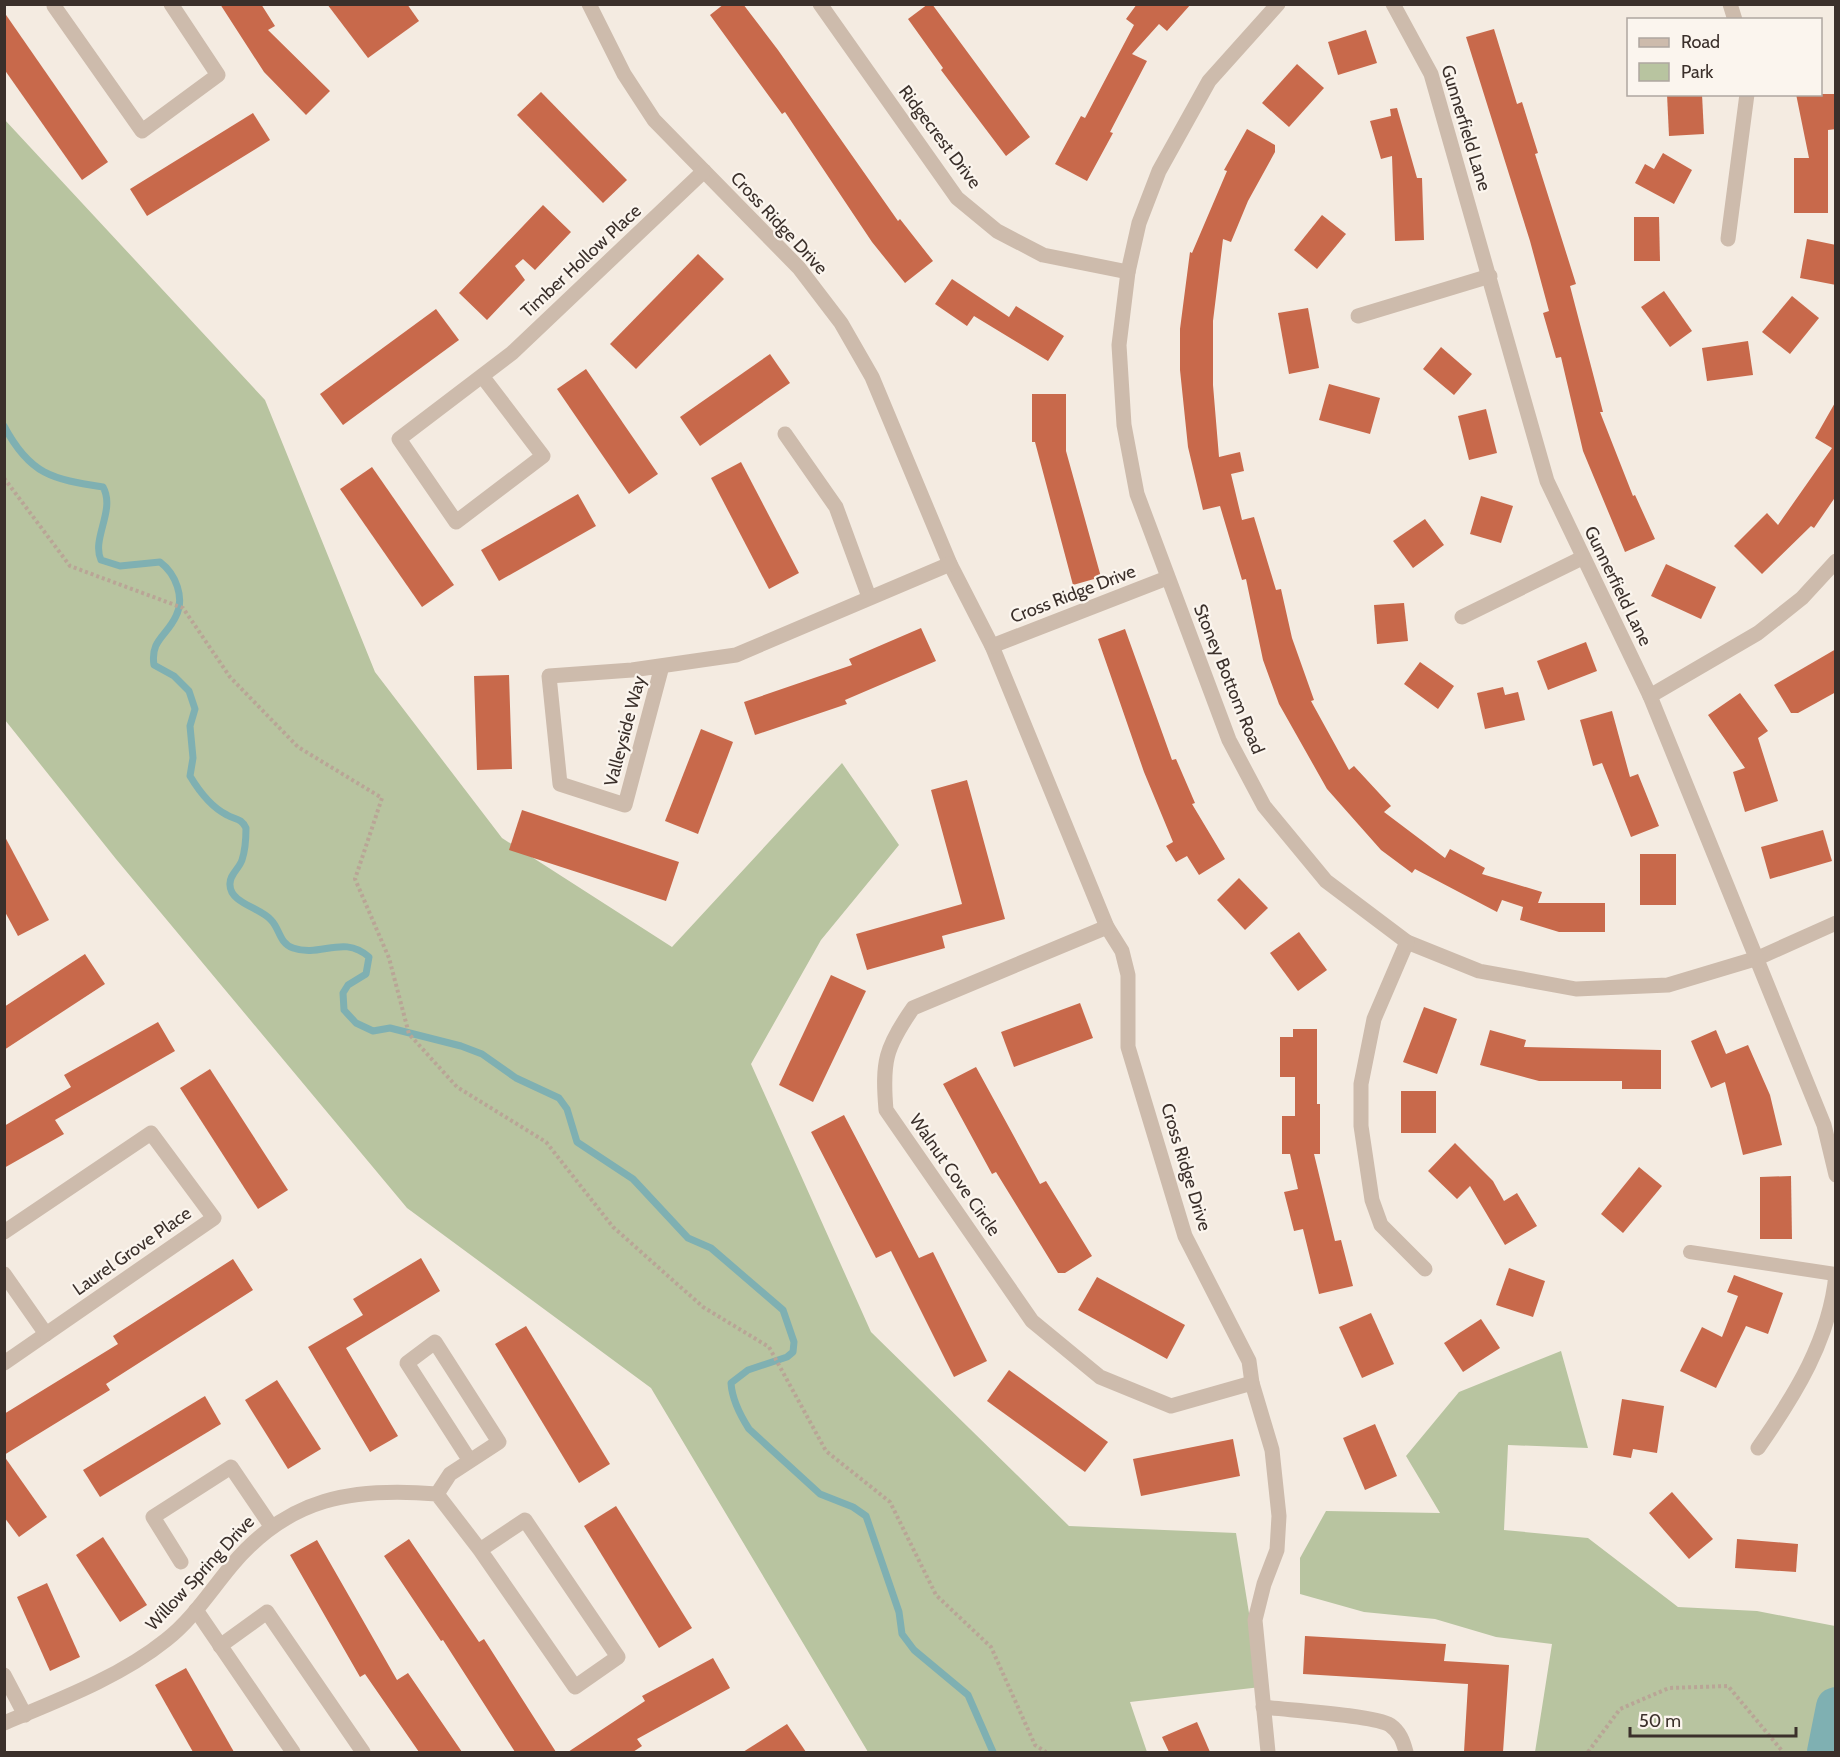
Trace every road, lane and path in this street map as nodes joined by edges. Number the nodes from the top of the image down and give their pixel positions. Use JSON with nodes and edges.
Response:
{"nodes":[{"id":1,"x":56,"y":4,"type":"edge"},
{"id":2,"x":171,"y":4,"type":"edge"},
{"id":3,"x":589,"y":4,"type":"edge"},
{"id":4,"x":820,"y":4,"type":"edge"},
{"id":5,"x":1278,"y":4,"type":"edge"},
{"id":6,"x":1393,"y":4,"type":"edge"},
{"id":7,"x":1747,"y":96,"type":"edge"},
{"id":8,"x":704,"y":171,"type":"junction"},
{"id":9,"x":1728,"y":239,"type":"dead end"},
{"id":10,"x":1128,"y":272,"type":"junction"},
{"id":11,"x":1490,"y":276,"type":"junction"},
{"id":12,"x":1358,"y":316,"type":"dead end"},
{"id":13,"x":482,"y":376,"type":"junction"},
{"id":14,"x":785,"y":434,"type":"dead end"},
{"id":15,"x":4,"y":478,"type":"edge"},
{"id":16,"x":1582,"y":558,"type":"junction"},
{"id":17,"x":1836,"y":561,"type":"edge"},
{"id":18,"x":950,"y":564,"type":"junction"},
{"id":19,"x":1167,"y":578,"type":"junction"},
{"id":20,"x":869,"y":597,"type":"junction"},
{"id":21,"x":1462,"y":617,"type":"dead end"},
{"id":22,"x":992,"y":646,"type":"junction"},
{"id":23,"x":663,"y":666,"type":"junction"},
{"id":24,"x":1650,"y":696,"type":"junction"},
{"id":25,"x":1836,"y":923,"type":"edge"},
{"id":26,"x":1107,"y":927,"type":"junction"},
{"id":27,"x":1407,"y":942,"type":"junction"},
{"id":28,"x":1758,"y":958,"type":"junction"},
{"id":29,"x":1836,"y":1175,"type":"edge"},
{"id":30,"x":4,"y":1232,"type":"edge"},
{"id":31,"x":1690,"y":1252,"type":"dead end"},
{"id":32,"x":1425,"y":1269,"type":"dead end"},
{"id":33,"x":4,"y":1274,"type":"edge"},
{"id":34,"x":1835,"y":1274,"type":"edge"},
{"id":35,"x":46,"y":1334,"type":"junction"},
{"id":36,"x":4,"y":1363,"type":"edge"},
{"id":37,"x":1252,"y":1383,"type":"junction"},
{"id":38,"x":1758,"y":1448,"type":"dead end"},
{"id":39,"x":470,"y":1461,"type":"junction"},
{"id":40,"x":437,"y":1494,"type":"junction"},
{"id":41,"x":271,"y":1526,"type":"junction"},
{"id":42,"x":480,"y":1550,"type":"junction"},
{"id":43,"x":181,"y":1562,"type":"dead end"},
{"id":44,"x":196,"y":1610,"type":"junction"},
{"id":45,"x":220,"y":1646,"type":"junction"},
{"id":46,"x":4,"y":1675,"type":"edge"},
{"id":47,"x":1263,"y":1707,"type":"junction"},
{"id":48,"x":25,"y":1715,"type":"junction"},
{"id":49,"x":4,"y":1723,"type":"edge"},
{"id":50,"x":293,"y":1752,"type":"edge"},
{"id":51,"x":363,"y":1752,"type":"edge"},
{"id":52,"x":1046,"y":1752,"type":"edge"},
{"id":53,"x":1268,"y":1752,"type":"edge"},
{"id":54,"x":1406,"y":1752,"type":"edge"},
{"id":55,"x":1588,"y":1752,"type":"edge"},
{"id":56,"x":1783,"y":1752,"type":"edge"}],
"edges":[{"from":1,"to":2,"type":"street"},
{"from":3,"to":8,"type":"street","name":"Cross Ridge Drive"},
{"from":4,"to":10,"type":"street","name":"Ridgecrest Drive"},
{"from":5,"to":10,"type":"street","name":"Stoney Bottom Road"},
{"from":6,"to":11,"type":"street","name":"Gunnerfield Lane"},
{"from":7,"to":9,"type":"street"},
{"from":8,"to":13,"type":"street","name":"Timber Hollow Place"},
{"from":8,"to":18,"type":"street","name":"Cross Ridge Drive"},
{"from":10,"to":19,"type":"street","name":"Stoney Bottom Road"},
{"from":11,"to":12,"type":"street"},
{"from":11,"to":16,"type":"street","name":"Gunnerfield Lane"},
{"from":13,"to":13,"type":"street","name":"Timber Hollow Place"},
{"from":14,"to":20,"type":"street"},
{"from":15,"to":52,"type":"path"},
{"from":16,"to":21,"type":"street"},
{"from":16,"to":24,"type":"street","name":"Gunnerfield Lane"},
{"from":17,"to":24,"type":"street"},
{"from":18,"to":20,"type":"street","name":"Valleyside Way"},
{"from":18,"to":22,"type":"street","name":"Cross Ridge Drive"},
{"from":19,"to":22,"type":"street","name":"Cross Ridge Drive"},
{"from":19,"to":27,"type":"street","name":"Stoney Bottom Road"},
{"from":20,"to":23,"type":"street","name":"Valleyside Way"},
{"from":22,"to":26,"type":"street","name":"Cross Ridge Drive"},
{"from":23,"to":23,"type":"street","name":"Valleyside Way"},
{"from":24,"to":28,"type":"street","name":"Gunnerfield Lane"},
{"from":25,"to":28,"type":"street","name":"Stoney Bottom Road"},
{"from":26,"to":37,"type":"street","name":"Cross Ridge Drive"},
{"from":26,"to":37,"type":"street","name":"Walnut Cove Circle"},
{"from":27,"to":28,"type":"street","name":"Stoney Bottom Road"},
{"from":27,"to":32,"type":"street"},
{"from":28,"to":29,"type":"street","name":"Gunnerfield Lane"},
{"from":30,"to":35,"type":"street","name":"Laurel Grove Place"},
{"from":31,"to":34,"type":"lane"},
{"from":33,"to":35,"type":"street"},
{"from":34,"to":38,"type":"street"},
{"from":35,"to":36,"type":"street","name":"Laurel Grove Place"},
{"from":37,"to":47,"type":"street","name":"Cross Ridge Drive"},
{"from":39,"to":39,"type":"street"},
{"from":39,"to":40,"type":"street"},
{"from":40,"to":41,"type":"street","name":"Willow Spring Drive"},
{"from":40,"to":42,"type":"street"},
{"from":41,"to":43,"type":"street"},
{"from":41,"to":44,"type":"street","name":"Willow Spring Drive"},
{"from":42,"to":42,"type":"street"},
{"from":44,"to":45,"type":"street"},
{"from":44,"to":48,"type":"street","name":"Willow Spring Drive"},
{"from":45,"to":50,"type":"street"},
{"from":45,"to":51,"type":"street"},
{"from":46,"to":48,"type":"street"},
{"from":47,"to":53,"type":"street","name":"Cross Ridge Drive"},
{"from":47,"to":54,"type":"street"},
{"from":48,"to":49,"type":"street","name":"Willow Spring Drive"},
{"from":55,"to":56,"type":"path"}]}
